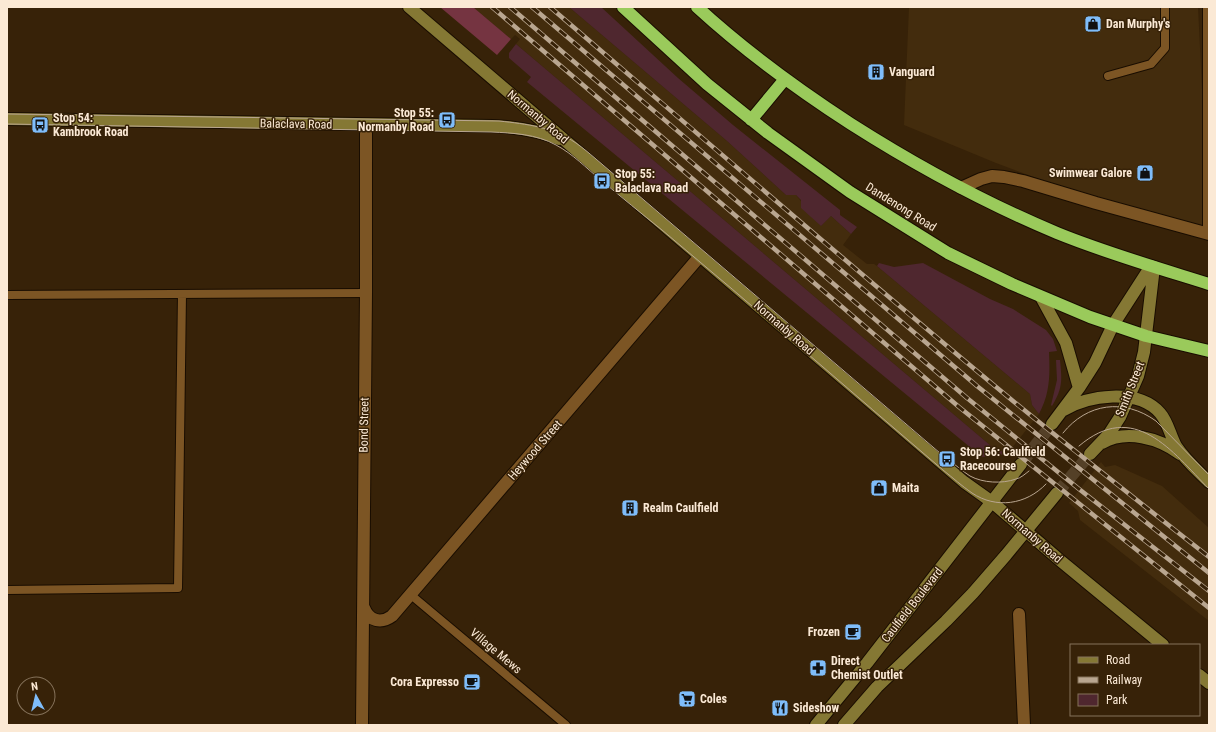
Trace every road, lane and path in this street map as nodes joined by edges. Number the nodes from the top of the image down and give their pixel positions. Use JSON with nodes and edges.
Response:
{"nodes":[{"id":1,"x":409,"y":7,"type":"edge"},
{"id":2,"x":623,"y":7,"type":"edge"},
{"id":3,"x":697,"y":7,"type":"edge"},
{"id":4,"x":1165,"y":7,"type":"edge"},
{"id":5,"x":1209,"y":7,"type":"edge"},
{"id":6,"x":1108,"y":76,"type":"dead end"},
{"id":7,"x":785,"y":79,"type":"junction"},
{"id":8,"x":1209,"y":101,"type":"edge"},
{"id":9,"x":7,"y":119,"type":"edge"},
{"id":10,"x":751,"y":120,"type":"junction"},
{"id":11,"x":366,"y":125,"type":"junction"},
{"id":12,"x":580,"y":153,"type":"junction"},
{"id":13,"x":961,"y":188,"type":"junction"},
{"id":14,"x":1209,"y":233,"type":"edge"},
{"id":15,"x":700,"y":256,"type":"junction"},
{"id":16,"x":1152,"y":266,"type":"junction"},
{"id":17,"x":1209,"y":284,"type":"edge"},
{"id":18,"x":366,"y":293,"type":"junction"},
{"id":19,"x":182,"y":294,"type":"junction"},
{"id":20,"x":7,"y":295,"type":"edge"},
{"id":21,"x":1041,"y":297,"type":"junction"},
{"id":22,"x":1113,"y":325,"type":"junction"},
{"id":23,"x":1146,"y":336,"type":"junction"},
{"id":24,"x":1209,"y":351,"type":"edge"},
{"id":25,"x":1079,"y":388,"type":"junction"},
{"id":26,"x":1129,"y":397,"type":"junction"},
{"id":27,"x":1062,"y":411,"type":"junction"},
{"id":28,"x":1052,"y":424,"type":"tunnel mouth"},
{"id":29,"x":1184,"y":457,"type":"junction"},
{"id":30,"x":1021,"y":464,"type":"tunnel mouth"},
{"id":31,"x":1209,"y":482,"type":"edge"},
{"id":32,"x":1057,"y":493,"type":"tunnel mouth"},
{"id":33,"x":992,"y":502,"type":"junction"},
{"id":34,"x":1026,"y":531,"type":"junction"},
{"id":35,"x":7,"y":590,"type":"edge"},
{"id":36,"x":411,"y":595,"type":"junction"},
{"id":37,"x":364,"y":608,"type":"junction"},
{"id":38,"x":1019,"y":614,"type":"dead end"},
{"id":39,"x":1162,"y":644,"type":"edge"},
{"id":40,"x":1200,"y":676,"type":"edge"},
{"id":41,"x":1209,"y":683,"type":"edge"},
{"id":42,"x":362,"y":725,"type":"edge"},
{"id":43,"x":566,"y":725,"type":"edge"},
{"id":44,"x":816,"y":725,"type":"edge"},
{"id":45,"x":844,"y":725,"type":"edge"},
{"id":46,"x":1024,"y":725,"type":"edge"}],
"edges":[{"from":1,"to":12,"type":"main road","name":"Normanby Road"},
{"from":2,"to":10,"type":"highway","name":"Dandenong Road"},
{"from":3,"to":7,"type":"highway"},
{"from":4,"to":6,"type":"lane"},
{"from":5,"to":8,"type":"street"},
{"from":7,"to":10,"type":"highway"},
{"from":7,"to":13,"type":"highway"},
{"from":8,"to":14,"type":"street"},
{"from":9,"to":11,"type":"main road","name":"Balaclava Road"},
{"from":10,"to":21,"type":"highway","name":"Dandenong Road"},
{"from":11,"to":12,"type":"main road","name":"Balaclava Road"},
{"from":11,"to":18,"type":"street","name":"Bond Street"},
{"from":12,"to":15,"type":"main road","name":"Normanby Road"},
{"from":13,"to":14,"type":"street"},
{"from":13,"to":16,"type":"highway"},
{"from":15,"to":33,"type":"main road","name":"Normanby Road"},
{"from":15,"to":36,"type":"street","name":"Heywood Street"},
{"from":16,"to":17,"type":"highway"},
{"from":16,"to":22,"type":"main road"},
{"from":16,"to":23,"type":"main road","name":"Smith Street"},
{"from":18,"to":19,"type":"lane"},
{"from":18,"to":37,"type":"street","name":"Bond Street"},
{"from":19,"to":20,"type":"lane"},
{"from":19,"to":35,"type":"lane"},
{"from":21,"to":22,"type":"highway","name":"Dandenong Road"},
{"from":21,"to":25,"type":"main road"},
{"from":22,"to":23,"type":"highway","name":"Dandenong Road"},
{"from":22,"to":25,"type":"main road"},
{"from":23,"to":24,"type":"highway","name":"Dandenong Road"},
{"from":23,"to":26,"type":"main road","name":"Smith Street"},
{"from":25,"to":27,"type":"main road"},
{"from":26,"to":27,"type":"main road"},
{"from":26,"to":29,"type":"main road"},
{"from":26,"to":29,"type":"main road","name":"Smith Street"},
{"from":27,"to":28,"type":"main road"},
{"from":29,"to":31,"type":"main road"},
{"from":30,"to":33,"type":"main road"},
{"from":32,"to":34,"type":"main road"},
{"from":33,"to":34,"type":"main road","name":"Normanby Road"},
{"from":33,"to":44,"type":"main road","name":"Caulfield Boulevard"},
{"from":34,"to":39,"type":"main road","name":"Normanby Road"},
{"from":34,"to":45,"type":"main road"},
{"from":36,"to":37,"type":"street","name":"Heywood Street"},
{"from":36,"to":43,"type":"lane","name":"Village Mews"},
{"from":37,"to":42,"type":"street","name":"Bond Street"},
{"from":38,"to":46,"type":"street"},
{"from":40,"to":41,"type":"main road"}]}
